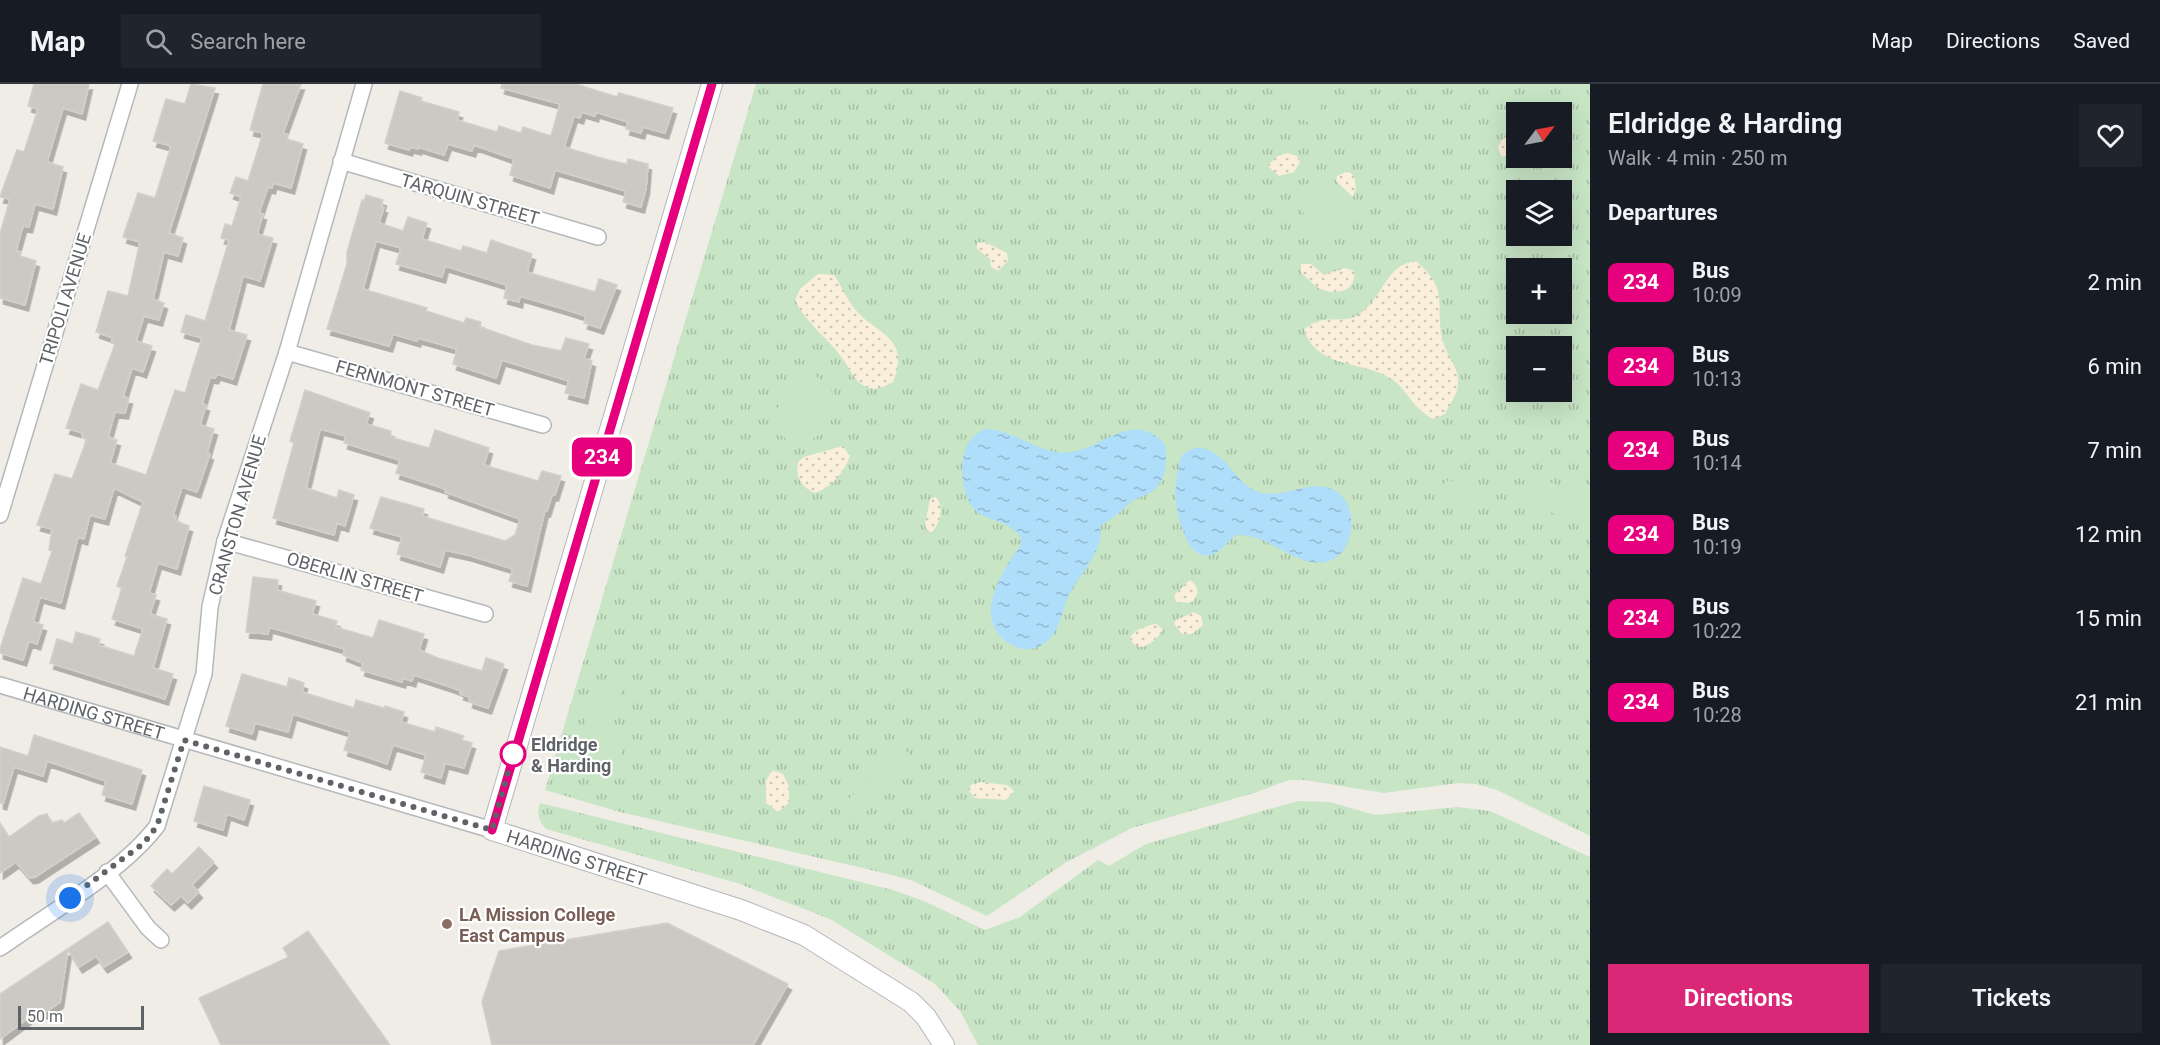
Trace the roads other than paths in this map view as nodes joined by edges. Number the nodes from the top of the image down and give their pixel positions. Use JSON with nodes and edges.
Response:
{"nodes":[{"id":1,"x":130,"y":84,"type":"edge"},
{"id":2,"x":364,"y":84,"type":"edge"},
{"id":3,"x":712,"y":84,"type":"edge"},
{"id":4,"x":341,"y":161,"type":"junction"},
{"id":5,"x":598,"y":237,"type":"dead end"},
{"id":6,"x":287,"y":352,"type":"junction"},
{"id":7,"x":543,"y":425,"type":"dead end"},
{"id":8,"x":0,"y":515,"type":"edge"},
{"id":9,"x":225,"y":541,"type":"junction"},
{"id":10,"x":485,"y":614,"type":"dead end"},
{"id":11,"x":0,"y":685,"type":"edge"},
{"id":12,"x":184,"y":740,"type":"junction"},
{"id":13,"x":492,"y":830,"type":"junction"},
{"id":14,"x":107,"y":872,"type":"junction"},
{"id":15,"x":161,"y":940,"type":"dead end"},
{"id":16,"x":0,"y":948,"type":"edge"},
{"id":17,"x":944,"y":1045,"type":"edge"}],
"edges":[{"from":1,"to":8,"type":"street","name":"TRIPOLI AVENUE"},
{"from":2,"to":4,"type":"street","name":"CRANSTON AVENUE"},
{"from":3,"to":13,"type":"street"},
{"from":4,"to":5,"type":"street","name":"TARQUIN STREET"},
{"from":4,"to":6,"type":"street","name":"CRANSTON AVENUE"},
{"from":6,"to":7,"type":"street","name":"FERNMONT STREET"},
{"from":6,"to":9,"type":"street","name":"CRANSTON AVENUE"},
{"from":9,"to":10,"type":"street","name":"OBERLIN STREET"},
{"from":9,"to":12,"type":"street","name":"CRANSTON AVENUE"},
{"from":11,"to":12,"type":"street","name":"HARDING STREET"},
{"from":12,"to":13,"type":"street","name":"HARDING STREET"},
{"from":12,"to":14,"type":"street","name":"CRANSTON AVENUE"},
{"from":13,"to":17,"type":"street","name":"HARDING STREET"},
{"from":14,"to":15,"type":"street"},
{"from":14,"to":16,"type":"street","name":"CRANSTON AVENUE"}]}
